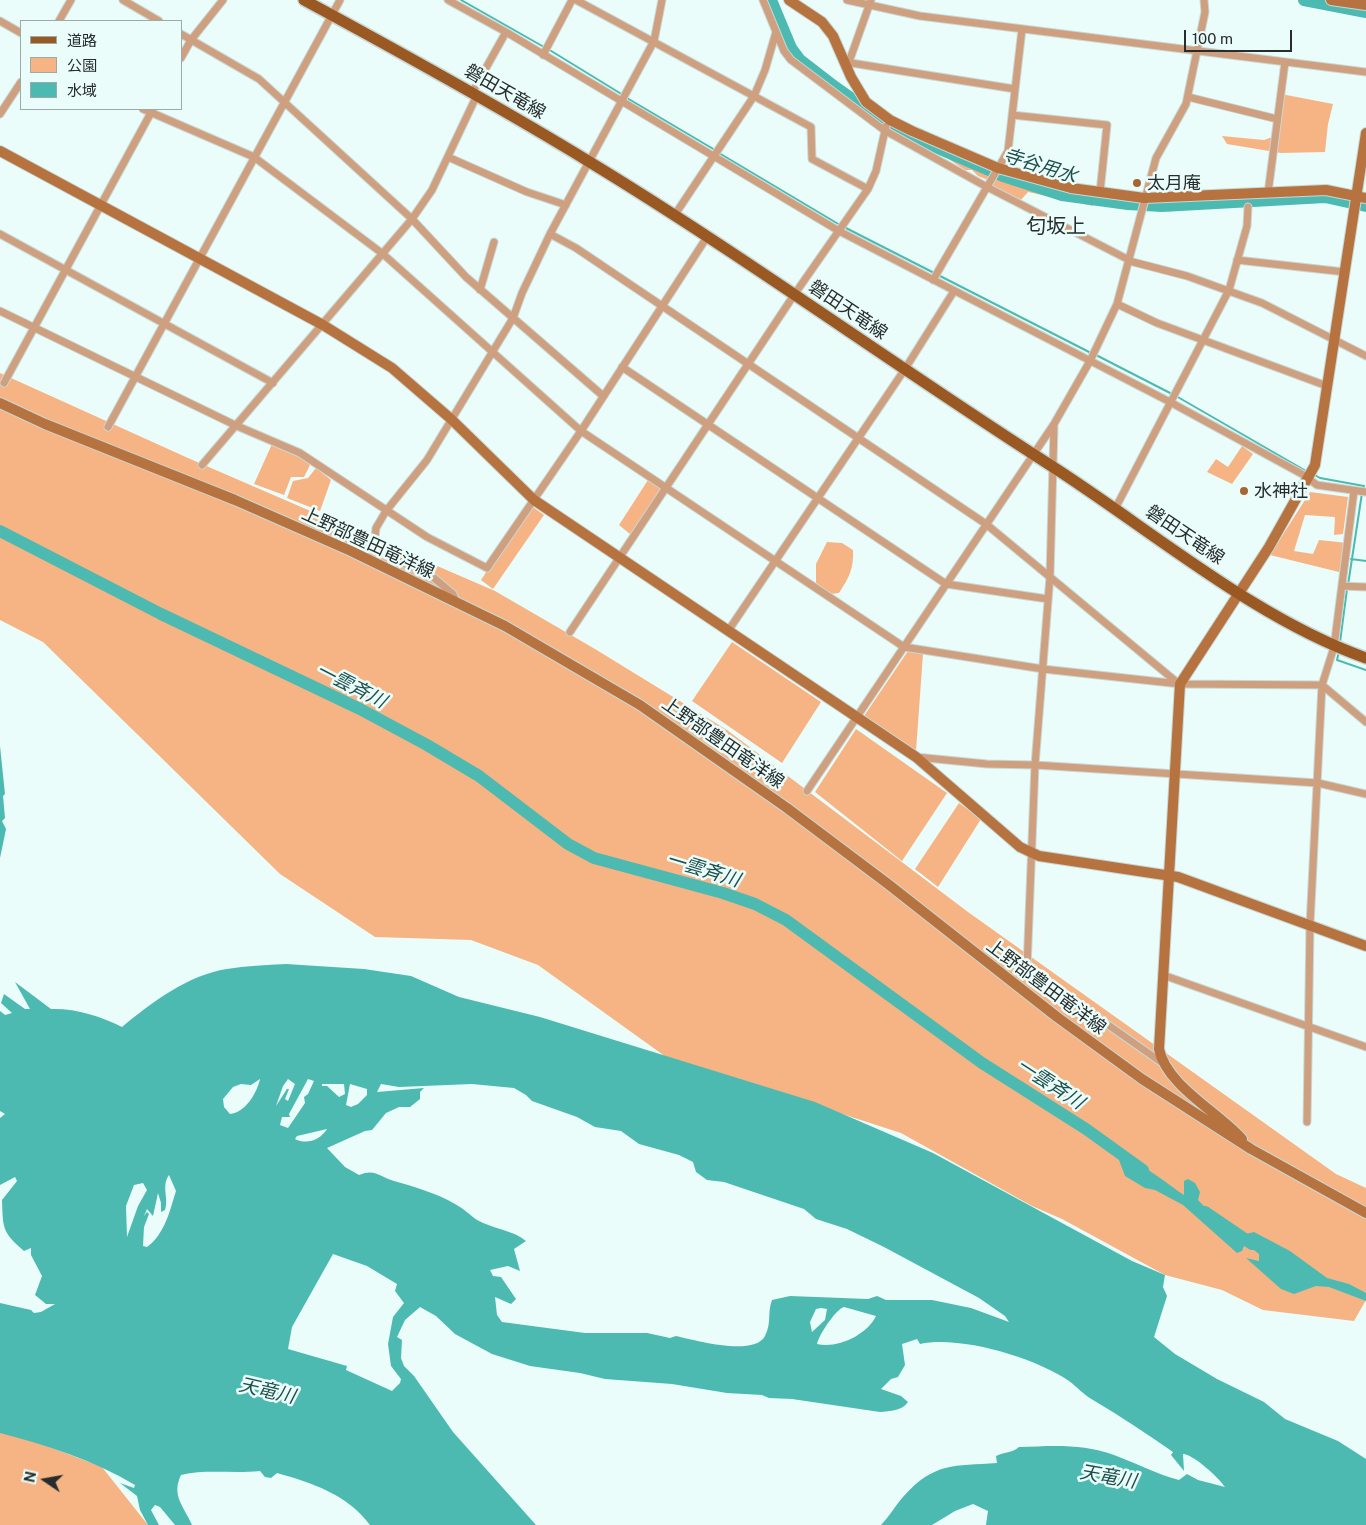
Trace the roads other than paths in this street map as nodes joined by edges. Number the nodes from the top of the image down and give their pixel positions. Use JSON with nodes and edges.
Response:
{"nodes":[{"id":1,"x":71,"y":0,"type":"edge"},
{"id":2,"x":123,"y":0,"type":"edge"},
{"id":3,"x":223,"y":0,"type":"edge"},
{"id":4,"x":304,"y":0,"type":"edge"},
{"id":5,"x":340,"y":0,"type":"edge"},
{"id":6,"x":448,"y":0,"type":"edge"},
{"id":7,"x":572,"y":0,"type":"edge"},
{"id":8,"x":576,"y":0,"type":"edge"},
{"id":9,"x":662,"y":0,"type":"edge"},
{"id":10,"x":763,"y":0,"type":"edge"},
{"id":11,"x":789,"y":0,"type":"edge"},
{"id":12,"x":847,"y":0,"type":"edge"},
{"id":13,"x":1204,"y":0,"type":"edge"},
{"id":14,"x":1331,"y":0,"type":"edge"},
{"id":15,"x":870,"y":3,"type":"edge"},
{"id":16,"x":1366,"y":5,"type":"edge"},
{"id":17,"x":332,"y":15,"type":"junction"},
{"id":18,"x":60,"y":20,"type":"edge"},
{"id":19,"x":157,"y":20,"type":"edge"},
{"id":20,"x":0,"y":21,"type":"edge"},
{"id":21,"x":1022,"y":29,"type":"junction"},
{"id":22,"x":20,"y":32,"type":"edge"},
{"id":23,"x":506,"y":32,"type":"junction"},
{"id":24,"x":776,"y":32,"type":"junction"},
{"id":25,"x":182,"y":35,"type":"edge"},
{"id":26,"x":191,"y":40,"type":"junction"},
{"id":27,"x":654,"y":41,"type":"junction"},
{"id":28,"x":1198,"y":52,"type":"junction"},
{"id":29,"x":543,"y":55,"type":"junction"},
{"id":30,"x":182,"y":56,"type":"edge"},
{"id":31,"x":847,"y":62,"type":"junction"},
{"id":32,"x":1285,"y":62,"type":"junction"},
{"id":33,"x":1366,"y":72,"type":"edge"},
{"id":34,"x":20,"y":84,"type":"edge"},
{"id":35,"x":1015,"y":89,"type":"junction"},
{"id":36,"x":475,"y":94,"type":"junction"},
{"id":37,"x":754,"y":96,"type":"junction"},
{"id":38,"x":1188,"y":97,"type":"junction"},
{"id":39,"x":284,"y":102,"type":"junction"},
{"id":40,"x":622,"y":102,"type":"junction"},
{"id":41,"x":152,"y":111,"type":"edge"},
{"id":42,"x":0,"y":114,"type":"edge"},
{"id":43,"x":1012,"y":115,"type":"junction"},
{"id":44,"x":1278,"y":119,"type":"junction"},
{"id":45,"x":890,"y":120,"type":"junction"},
{"id":46,"x":884,"y":130,"type":"junction"},
{"id":47,"x":1366,"y":133,"type":"edge"},
{"id":48,"x":0,"y":151,"type":"edge"},
{"id":49,"x":1365,"y":152,"type":"edge"},
{"id":50,"x":714,"y":156,"type":"junction"},
{"id":51,"x":254,"y":157,"type":"junction"},
{"id":52,"x":448,"y":157,"type":"junction"},
{"id":53,"x":590,"y":162,"type":"junction"},
{"id":54,"x":998,"y":168,"type":"junction"},
{"id":55,"x":987,"y":187,"type":"junction"},
{"id":56,"x":868,"y":189,"type":"junction"},
{"id":57,"x":1100,"y":192,"type":"junction"},
{"id":58,"x":1268,"y":193,"type":"junction"},
{"id":59,"x":1361,"y":197,"type":"edge"},
{"id":60,"x":1144,"y":198,"type":"junction"},
{"id":61,"x":101,"y":205,"type":"junction"},
{"id":62,"x":566,"y":205,"type":"junction"},
{"id":63,"x":1248,"y":207,"type":"dead end"},
{"id":64,"x":674,"y":216,"type":"junction"},
{"id":65,"x":412,"y":219,"type":"junction"},
{"id":66,"x":839,"y":231,"type":"junction"},
{"id":67,"x":0,"y":234,"type":"edge"},
{"id":68,"x":550,"y":234,"type":"junction"},
{"id":69,"x":707,"y":237,"type":"junction"},
{"id":70,"x":494,"y":242,"type":"dead end"},
{"id":71,"x":384,"y":254,"type":"junction"},
{"id":72,"x":200,"y":258,"type":"junction"},
{"id":73,"x":1130,"y":260,"type":"junction"},
{"id":74,"x":1237,"y":260,"type":"junction"},
{"id":75,"x":66,"y":270,"type":"junction"},
{"id":76,"x":1344,"y":272,"type":"junction"},
{"id":77,"x":933,"y":280,"type":"junction"},
{"id":78,"x":480,"y":290,"type":"junction"},
{"id":79,"x":1229,"y":290,"type":"junction"},
{"id":80,"x":954,"y":291,"type":"junction"},
{"id":81,"x":794,"y":295,"type":"junction"},
{"id":82,"x":1117,"y":304,"type":"junction"},
{"id":83,"x":661,"y":307,"type":"junction"},
{"id":84,"x":0,"y":311,"type":"edge"},
{"id":85,"x":513,"y":318,"type":"junction"},
{"id":86,"x":163,"y":324,"type":"junction"},
{"id":87,"x":323,"y":325,"type":"junction"},
{"id":88,"x":35,"y":328,"type":"junction"},
{"id":89,"x":1334,"y":339,"type":"junction"},
{"id":90,"x":1202,"y":340,"type":"junction"},
{"id":91,"x":491,"y":352,"type":"junction"},
{"id":92,"x":1366,"y":356,"type":"edge"},
{"id":93,"x":1090,"y":361,"type":"junction"},
{"id":94,"x":748,"y":364,"type":"junction"},
{"id":95,"x":622,"y":367,"type":"junction"},
{"id":96,"x":905,"y":369,"type":"junction"},
{"id":97,"x":135,"y":376,"type":"junction"},
{"id":98,"x":4,"y":383,"type":"dead end"},
{"id":99,"x":273,"y":383,"type":"junction"},
{"id":100,"x":1327,"y":386,"type":"junction"},
{"id":101,"x":602,"y":395,"type":"junction"},
{"id":102,"x":1170,"y":402,"type":"junction"},
{"id":103,"x":0,"y":403,"type":"edge"},
{"id":104,"x":451,"y":419,"type":"junction"},
{"id":105,"x":1054,"y":424,"type":"junction"},
{"id":106,"x":708,"y":425,"type":"junction"},
{"id":107,"x":237,"y":426,"type":"junction"},
{"id":108,"x":108,"y":427,"type":"dead end"},
{"id":109,"x":581,"y":430,"type":"junction"},
{"id":110,"x":857,"y":439,"type":"junction"},
{"id":111,"x":1033,"y":454,"type":"junction"},
{"id":112,"x":202,"y":466,"type":"dead end"},
{"id":113,"x":1052,"y":466,"type":"junction"},
{"id":114,"x":1308,"y":480,"type":"junction"},
{"id":115,"x":666,"y":486,"type":"junction"},
{"id":116,"x":1354,"y":491,"type":"junction"},
{"id":117,"x":1366,"y":492,"type":"edge"},
{"id":118,"x":817,"y":498,"type":"junction"},
{"id":119,"x":534,"y":500,"type":"junction"},
{"id":120,"x":1115,"y":509,"type":"junction"},
{"id":121,"x":386,"y":511,"type":"junction"},
{"id":122,"x":986,"y":524,"type":"junction"},
{"id":123,"x":618,"y":557,"type":"junction"},
{"id":124,"x":775,"y":561,"type":"junction"},
{"id":125,"x":1050,"y":576,"type":"junction"},
{"id":126,"x":946,"y":584,"type":"junction"},
{"id":127,"x":1342,"y":586,"type":"junction"},
{"id":128,"x":1366,"y":587,"type":"edge"},
{"id":129,"x":1240,"y":593,"type":"junction"},
{"id":130,"x":1048,"y":599,"type":"junction"},
{"id":131,"x":456,"y":602,"type":"junction"},
{"id":132,"x":728,"y":630,"type":"junction"},
{"id":133,"x":570,"y":632,"type":"dead end"},
{"id":134,"x":904,"y":647,"type":"junction"},
{"id":135,"x":1334,"y":647,"type":"junction"},
{"id":136,"x":1366,"y":658,"type":"edge"},
{"id":137,"x":1043,"y":668,"type":"junction"},
{"id":138,"x":1180,"y":684,"type":"junction"},
{"id":139,"x":1322,"y":685,"type":"junction"},
{"id":140,"x":856,"y":717,"type":"junction"},
{"id":141,"x":1366,"y":722,"type":"edge"},
{"id":142,"x":916,"y":757,"type":"junction"},
{"id":143,"x":1035,"y":765,"type":"junction"},
{"id":144,"x":1174,"y":773,"type":"junction"},
{"id":145,"x":1318,"y":783,"type":"junction"},
{"id":146,"x":808,"y":791,"type":"dead end"},
{"id":147,"x":1366,"y":794,"type":"edge"},
{"id":148,"x":1030,"y":853,"type":"junction"},
{"id":149,"x":1169,"y":875,"type":"junction"},
{"id":150,"x":1310,"y":925,"type":"junction"},
{"id":151,"x":1366,"y":946,"type":"edge"},
{"id":152,"x":1163,"y":975,"type":"junction"},
{"id":153,"x":1307,"y":1025,"type":"junction"},
{"id":154,"x":1366,"y":1047,"type":"edge"},
{"id":155,"x":1161,"y":1062,"type":"junction"},
{"id":156,"x":1307,"y":1122,"type":"dead end"},
{"id":157,"x":1251,"y":1149,"type":"junction"},
{"id":158,"x":1366,"y":1212,"type":"edge"}],
"edges":[{"from":1,"to":18,"type":"street"},
{"from":2,"to":19,"type":"street"},
{"from":3,"to":26,"type":"street"},
{"from":4,"to":17,"type":"main road","name":"磐田天竜線"},
{"from":5,"to":17,"type":"street"},
{"from":6,"to":23,"type":"street"},
{"from":7,"to":29,"type":"street"},
{"from":8,"to":27,"type":"street"},
{"from":9,"to":27,"type":"street"},
{"from":10,"to":24,"type":"street"},
{"from":11,"to":31,"type":"street"},
{"from":12,"to":15,"type":"street"},
{"from":13,"to":28,"type":"street"},
{"from":14,"to":16,"type":"street"},
{"from":15,"to":21,"type":"street"},
{"from":15,"to":31,"type":"street"},
{"from":17,"to":36,"type":"main road","name":"磐田天竜線"},
{"from":17,"to":39,"type":"street"},
{"from":20,"to":22,"type":"street"},
{"from":21,"to":28,"type":"street"},
{"from":21,"to":35,"type":"street"},
{"from":23,"to":29,"type":"street"},
{"from":23,"to":36,"type":"street"},
{"from":24,"to":37,"type":"street"},
{"from":24,"to":46,"type":"street"},
{"from":25,"to":26,"type":"street"},
{"from":26,"to":30,"type":"street"},
{"from":26,"to":39,"type":"street"},
{"from":27,"to":37,"type":"street"},
{"from":27,"to":40,"type":"street"},
{"from":28,"to":32,"type":"street"},
{"from":28,"to":38,"type":"street"},
{"from":29,"to":40,"type":"street"},
{"from":31,"to":35,"type":"street"},
{"from":31,"to":45,"type":"street"},
{"from":32,"to":33,"type":"street"},
{"from":32,"to":44,"type":"street"},
{"from":34,"to":42,"type":"street"},
{"from":35,"to":43,"type":"street"},
{"from":36,"to":52,"type":"street"},
{"from":36,"to":53,"type":"main road","name":"磐田天竜線"},
{"from":37,"to":50,"type":"street"},
{"from":37,"to":56,"type":"street"},
{"from":38,"to":44,"type":"street"},
{"from":38,"to":60,"type":"street"},
{"from":39,"to":51,"type":"street"},
{"from":39,"to":65,"type":"street"},
{"from":40,"to":50,"type":"street"},
{"from":40,"to":53,"type":"street"},
{"from":41,"to":51,"type":"street"},
{"from":41,"to":61,"type":"street"},
{"from":43,"to":54,"type":"street"},
{"from":43,"to":57,"type":"street"},
{"from":44,"to":58,"type":"street"},
{"from":45,"to":46,"type":"street"},
{"from":45,"to":54,"type":"street"},
{"from":46,"to":55,"type":"street"},
{"from":46,"to":56,"type":"street"},
{"from":47,"to":49,"type":"street"},
{"from":48,"to":61,"type":"street"},
{"from":49,"to":59,"type":"street"},
{"from":50,"to":64,"type":"street"},
{"from":50,"to":66,"type":"street"},
{"from":51,"to":71,"type":"street"},
{"from":51,"to":72,"type":"street"},
{"from":52,"to":62,"type":"street"},
{"from":52,"to":65,"type":"street"},
{"from":53,"to":62,"type":"street"},
{"from":53,"to":64,"type":"main road","name":"磐田天竜線"},
{"from":54,"to":55,"type":"street"},
{"from":54,"to":57,"type":"street"},
{"from":55,"to":73,"type":"street"},
{"from":55,"to":77,"type":"street"},
{"from":56,"to":66,"type":"street"},
{"from":57,"to":60,"type":"street"},
{"from":58,"to":59,"type":"street"},
{"from":58,"to":60,"type":"street"},
{"from":59,"to":76,"type":"street"},
{"from":60,"to":73,"type":"street"},
{"from":61,"to":72,"type":"street"},
{"from":61,"to":75,"type":"street"},
{"from":62,"to":68,"type":"street"},
{"from":63,"to":74,"type":"street"},
{"from":64,"to":69,"type":"main road","name":"磐田天竜線"},
{"from":65,"to":71,"type":"street"},
{"from":65,"to":78,"type":"street"},
{"from":66,"to":77,"type":"street"},
{"from":66,"to":81,"type":"street"},
{"from":67,"to":75,"type":"street"},
{"from":68,"to":83,"type":"street"},
{"from":68,"to":85,"type":"street"},
{"from":69,"to":81,"type":"main road","name":"磐田天竜線"},
{"from":69,"to":83,"type":"street"},
{"from":70,"to":78,"type":"street"},
{"from":71,"to":87,"type":"street"},
{"from":71,"to":91,"type":"street"},
{"from":72,"to":86,"type":"street"},
{"from":72,"to":87,"type":"street"},
{"from":73,"to":79,"type":"street"},
{"from":73,"to":82,"type":"street"},
{"from":74,"to":76,"type":"street"},
{"from":74,"to":79,"type":"street"},
{"from":75,"to":86,"type":"street"},
{"from":75,"to":88,"type":"street"},
{"from":76,"to":89,"type":"street"},
{"from":77,"to":80,"type":"street"},
{"from":78,"to":85,"type":"street"},
{"from":79,"to":89,"type":"street"},
{"from":79,"to":90,"type":"street"},
{"from":80,"to":93,"type":"street"},
{"from":80,"to":96,"type":"street"},
{"from":81,"to":94,"type":"street"},
{"from":81,"to":96,"type":"main road","name":"磐田天竜線"},
{"from":82,"to":90,"type":"street"},
{"from":82,"to":93,"type":"street"},
{"from":83,"to":94,"type":"street"},
{"from":83,"to":95,"type":"street"},
{"from":84,"to":88,"type":"street"},
{"from":85,"to":91,"type":"street"},
{"from":85,"to":101,"type":"street"},
{"from":86,"to":97,"type":"street"},
{"from":86,"to":99,"type":"street"},
{"from":87,"to":99,"type":"street"},
{"from":87,"to":104,"type":"street"},
{"from":88,"to":97,"type":"street"},
{"from":88,"to":98,"type":"street"},
{"from":89,"to":92,"type":"street"},
{"from":89,"to":100,"type":"street"},
{"from":90,"to":100,"type":"street"},
{"from":90,"to":102,"type":"street"},
{"from":91,"to":104,"type":"street"},
{"from":91,"to":109,"type":"street"},
{"from":93,"to":102,"type":"street"},
{"from":93,"to":105,"type":"street"},
{"from":94,"to":106,"type":"street"},
{"from":94,"to":110,"type":"street"},
{"from":95,"to":101,"type":"street"},
{"from":95,"to":106,"type":"street"},
{"from":96,"to":110,"type":"street"},
{"from":96,"to":111,"type":"main road","name":"磐田天竜線"},
{"from":97,"to":107,"type":"street"},
{"from":97,"to":108,"type":"street"},
{"from":99,"to":107,"type":"street"},
{"from":100,"to":114,"type":"street"},
{"from":101,"to":109,"type":"street"},
{"from":102,"to":114,"type":"street"},
{"from":102,"to":120,"type":"street"},
{"from":103,"to":131,"type":"street","name":"上野部豊田竜洋線"},
{"from":104,"to":119,"type":"street"},
{"from":104,"to":121,"type":"street"},
{"from":105,"to":111,"type":"street"},
{"from":105,"to":113,"type":"street"},
{"from":106,"to":115,"type":"street"},
{"from":106,"to":118,"type":"street"},
{"from":107,"to":112,"type":"street"},
{"from":107,"to":121,"type":"street"},
{"from":109,"to":115,"type":"street"},
{"from":109,"to":119,"type":"street"},
{"from":110,"to":118,"type":"street"},
{"from":110,"to":122,"type":"street"},
{"from":111,"to":113,"type":"main road","name":"磐田天竜線"},
{"from":111,"to":122,"type":"street"},
{"from":113,"to":120,"type":"main road","name":"磐田天竜線"},
{"from":113,"to":125,"type":"street"},
{"from":114,"to":116,"type":"street"},
{"from":114,"to":129,"type":"street"},
{"from":115,"to":123,"type":"street"},
{"from":115,"to":124,"type":"street"},
{"from":116,"to":117,"type":"street"},
{"from":116,"to":127,"type":"street"},
{"from":118,"to":124,"type":"street"},
{"from":118,"to":126,"type":"street"},
{"from":119,"to":121,"type":"street"},
{"from":119,"to":123,"type":"street"},
{"from":120,"to":129,"type":"main road","name":"磐田天竜線"},
{"from":121,"to":131,"type":"street"},
{"from":122,"to":125,"type":"street"},
{"from":122,"to":126,"type":"street"},
{"from":123,"to":132,"type":"street"},
{"from":123,"to":133,"type":"street"},
{"from":124,"to":132,"type":"street"},
{"from":124,"to":134,"type":"street"},
{"from":125,"to":130,"type":"street"},
{"from":125,"to":138,"type":"street"},
{"from":126,"to":130,"type":"street"},
{"from":126,"to":134,"type":"street"},
{"from":127,"to":128,"type":"street"},
{"from":127,"to":135,"type":"street"},
{"from":129,"to":135,"type":"main road","name":"磐田天竜線"},
{"from":129,"to":138,"type":"street"},
{"from":130,"to":137,"type":"street"},
{"from":131,"to":157,"type":"street","name":"上野部豊田竜洋線"},
{"from":132,"to":140,"type":"street"},
{"from":134,"to":137,"type":"street"},
{"from":134,"to":140,"type":"street"},
{"from":135,"to":136,"type":"main road","name":"磐田天竜線"},
{"from":135,"to":139,"type":"street"},
{"from":137,"to":138,"type":"street"},
{"from":137,"to":143,"type":"street"},
{"from":138,"to":139,"type":"street"},
{"from":138,"to":144,"type":"street"},
{"from":139,"to":141,"type":"street"},
{"from":139,"to":145,"type":"street"},
{"from":140,"to":142,"type":"street"},
{"from":140,"to":146,"type":"street"},
{"from":142,"to":143,"type":"street"},
{"from":142,"to":148,"type":"street"},
{"from":143,"to":144,"type":"street"},
{"from":143,"to":148,"type":"street"},
{"from":144,"to":145,"type":"street"},
{"from":144,"to":149,"type":"street"},
{"from":145,"to":147,"type":"street"},
{"from":145,"to":150,"type":"street"},
{"from":148,"to":149,"type":"street"},
{"from":148,"to":155,"type":"street"},
{"from":149,"to":150,"type":"street"},
{"from":149,"to":152,"type":"street"},
{"from":150,"to":151,"type":"street"},
{"from":150,"to":153,"type":"street"},
{"from":152,"to":153,"type":"street"},
{"from":152,"to":155,"type":"street"},
{"from":153,"to":154,"type":"street"},
{"from":153,"to":156,"type":"street"},
{"from":155,"to":157,"type":"street"},
{"from":157,"to":158,"type":"street","name":"上野部豊田竜洋線"}]}
